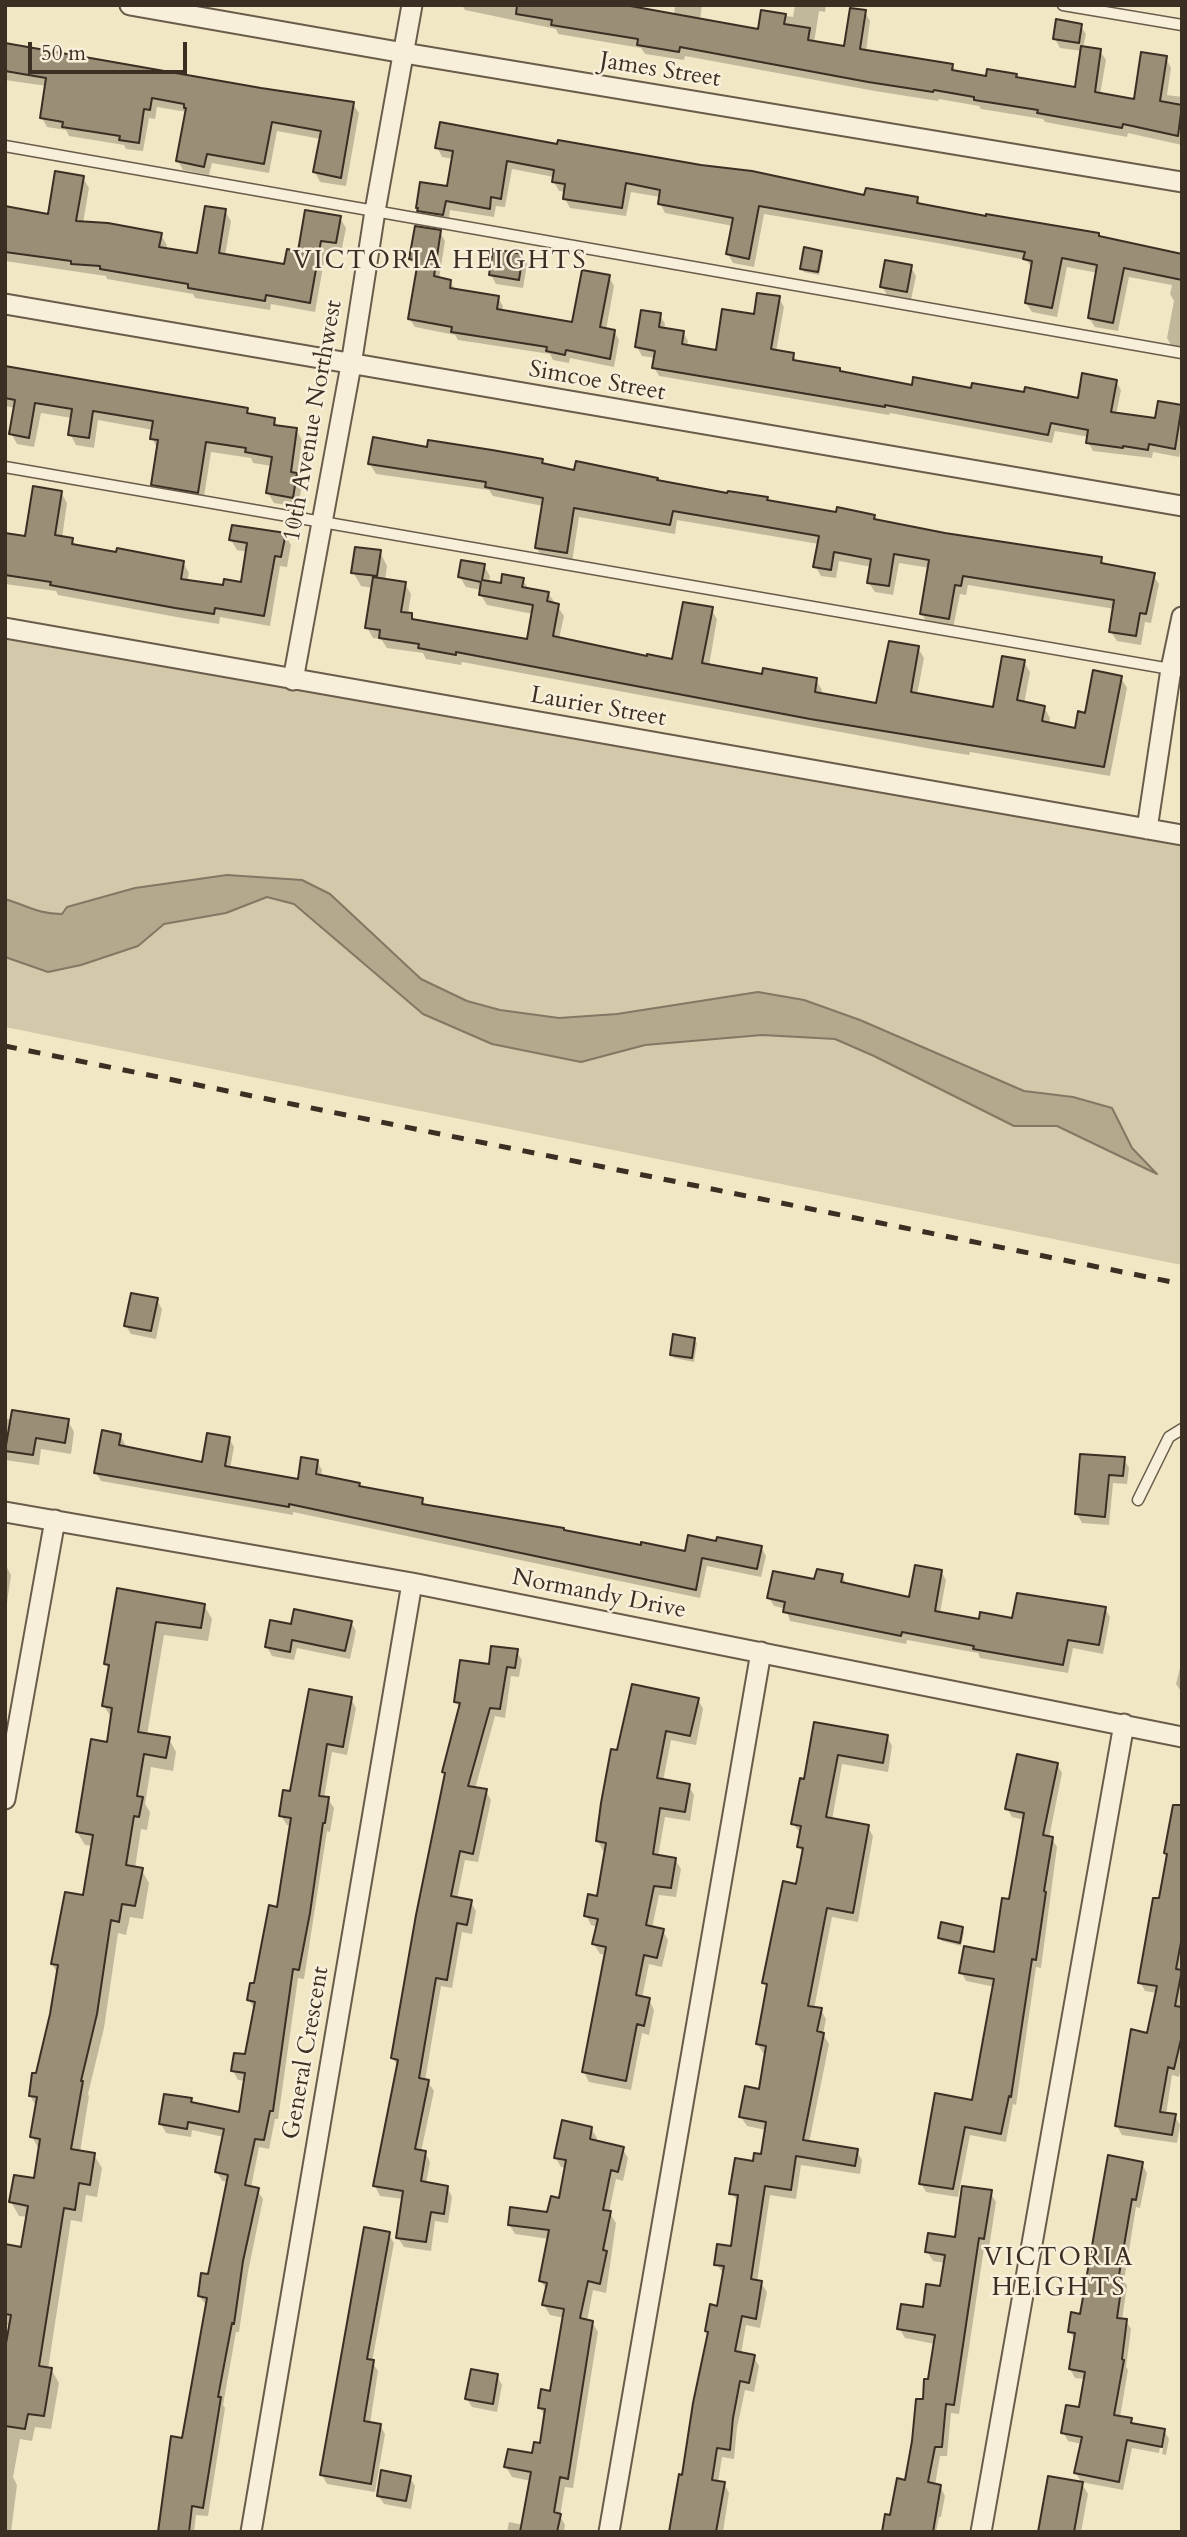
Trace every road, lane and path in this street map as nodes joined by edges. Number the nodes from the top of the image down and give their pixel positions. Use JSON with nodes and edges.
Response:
{"nodes":[{"id":1,"x":130,"y":5,"type":"edge"},
{"id":2,"x":412,"y":5,"type":"edge"},
{"id":3,"x":1063,"y":5,"type":"edge"},
{"id":4,"x":1182,"y":26,"type":"edge"},
{"id":5,"x":404,"y":53,"type":"junction"},
{"id":6,"x":5,"y":146,"type":"edge"},
{"id":7,"x":1182,"y":182,"type":"edge"},
{"id":8,"x":375,"y":211,"type":"junction"},
{"id":9,"x":5,"y":304,"type":"edge"},
{"id":10,"x":1182,"y":353,"type":"edge"},
{"id":11,"x":351,"y":365,"type":"junction"},
{"id":12,"x":5,"y":467,"type":"edge"},
{"id":13,"x":1182,"y":506,"type":"edge"},
{"id":14,"x":321,"y":522,"type":"junction"},
{"id":15,"x":1182,"y":617,"type":"edge"},
{"id":16,"x":5,"y":628,"type":"edge"},
{"id":17,"x":1176,"y":670,"type":"edge"},
{"id":18,"x":293,"y":680,"type":"junction"},
{"id":19,"x":1147,"y":829,"type":"junction"},
{"id":20,"x":1182,"y":835,"type":"edge"},
{"id":21,"x":1182,"y":1429,"type":"edge"},
{"id":22,"x":1138,"y":1500,"type":"dead end"},
{"id":23,"x":5,"y":1511,"type":"edge"},
{"id":24,"x":55,"y":1520,"type":"junction"},
{"id":25,"x":412,"y":1583,"type":"junction"},
{"id":26,"x":761,"y":1652,"type":"junction"},
{"id":27,"x":1124,"y":1724,"type":"junction"},
{"id":28,"x":1182,"y":1737,"type":"edge"},
{"id":29,"x":5,"y":1800,"type":"edge"},
{"id":30,"x":251,"y":2532,"type":"edge"},
{"id":31,"x":609,"y":2532,"type":"edge"},
{"id":32,"x":981,"y":2532,"type":"edge"}],
"edges":[{"from":1,"to":5,"type":"street","name":"James Street"},
{"from":2,"to":5,"type":"street","name":"10th Avenue Northwest"},
{"from":3,"to":4,"type":"lane"},
{"from":5,"to":7,"type":"street","name":"James Street"},
{"from":5,"to":8,"type":"street","name":"10th Avenue Northwest"},
{"from":6,"to":8,"type":"lane"},
{"from":8,"to":10,"type":"lane"},
{"from":8,"to":11,"type":"street","name":"10th Avenue Northwest"},
{"from":9,"to":11,"type":"street","name":"Simcoe Street"},
{"from":11,"to":13,"type":"street","name":"Simcoe Street"},
{"from":11,"to":14,"type":"street","name":"10th Avenue Northwest"},
{"from":12,"to":14,"type":"lane"},
{"from":14,"to":17,"type":"lane"},
{"from":14,"to":18,"type":"street","name":"10th Avenue Northwest"},
{"from":15,"to":17,"type":"street"},
{"from":16,"to":18,"type":"street","name":"Laurier Street"},
{"from":17,"to":19,"type":"street"},
{"from":18,"to":19,"type":"street","name":"Laurier Street"},
{"from":19,"to":20,"type":"street","name":"Laurier Street"},
{"from":21,"to":22,"type":"lane"},
{"from":23,"to":24,"type":"street","name":"Normandy Drive"},
{"from":24,"to":25,"type":"street","name":"Normandy Drive"},
{"from":24,"to":29,"type":"street"},
{"from":25,"to":26,"type":"street","name":"Normandy Drive"},
{"from":25,"to":30,"type":"street","name":"General Crescent"},
{"from":26,"to":27,"type":"street","name":"Normandy Drive"},
{"from":26,"to":31,"type":"street"},
{"from":27,"to":28,"type":"street","name":"Normandy Drive"},
{"from":27,"to":32,"type":"street"}]}
